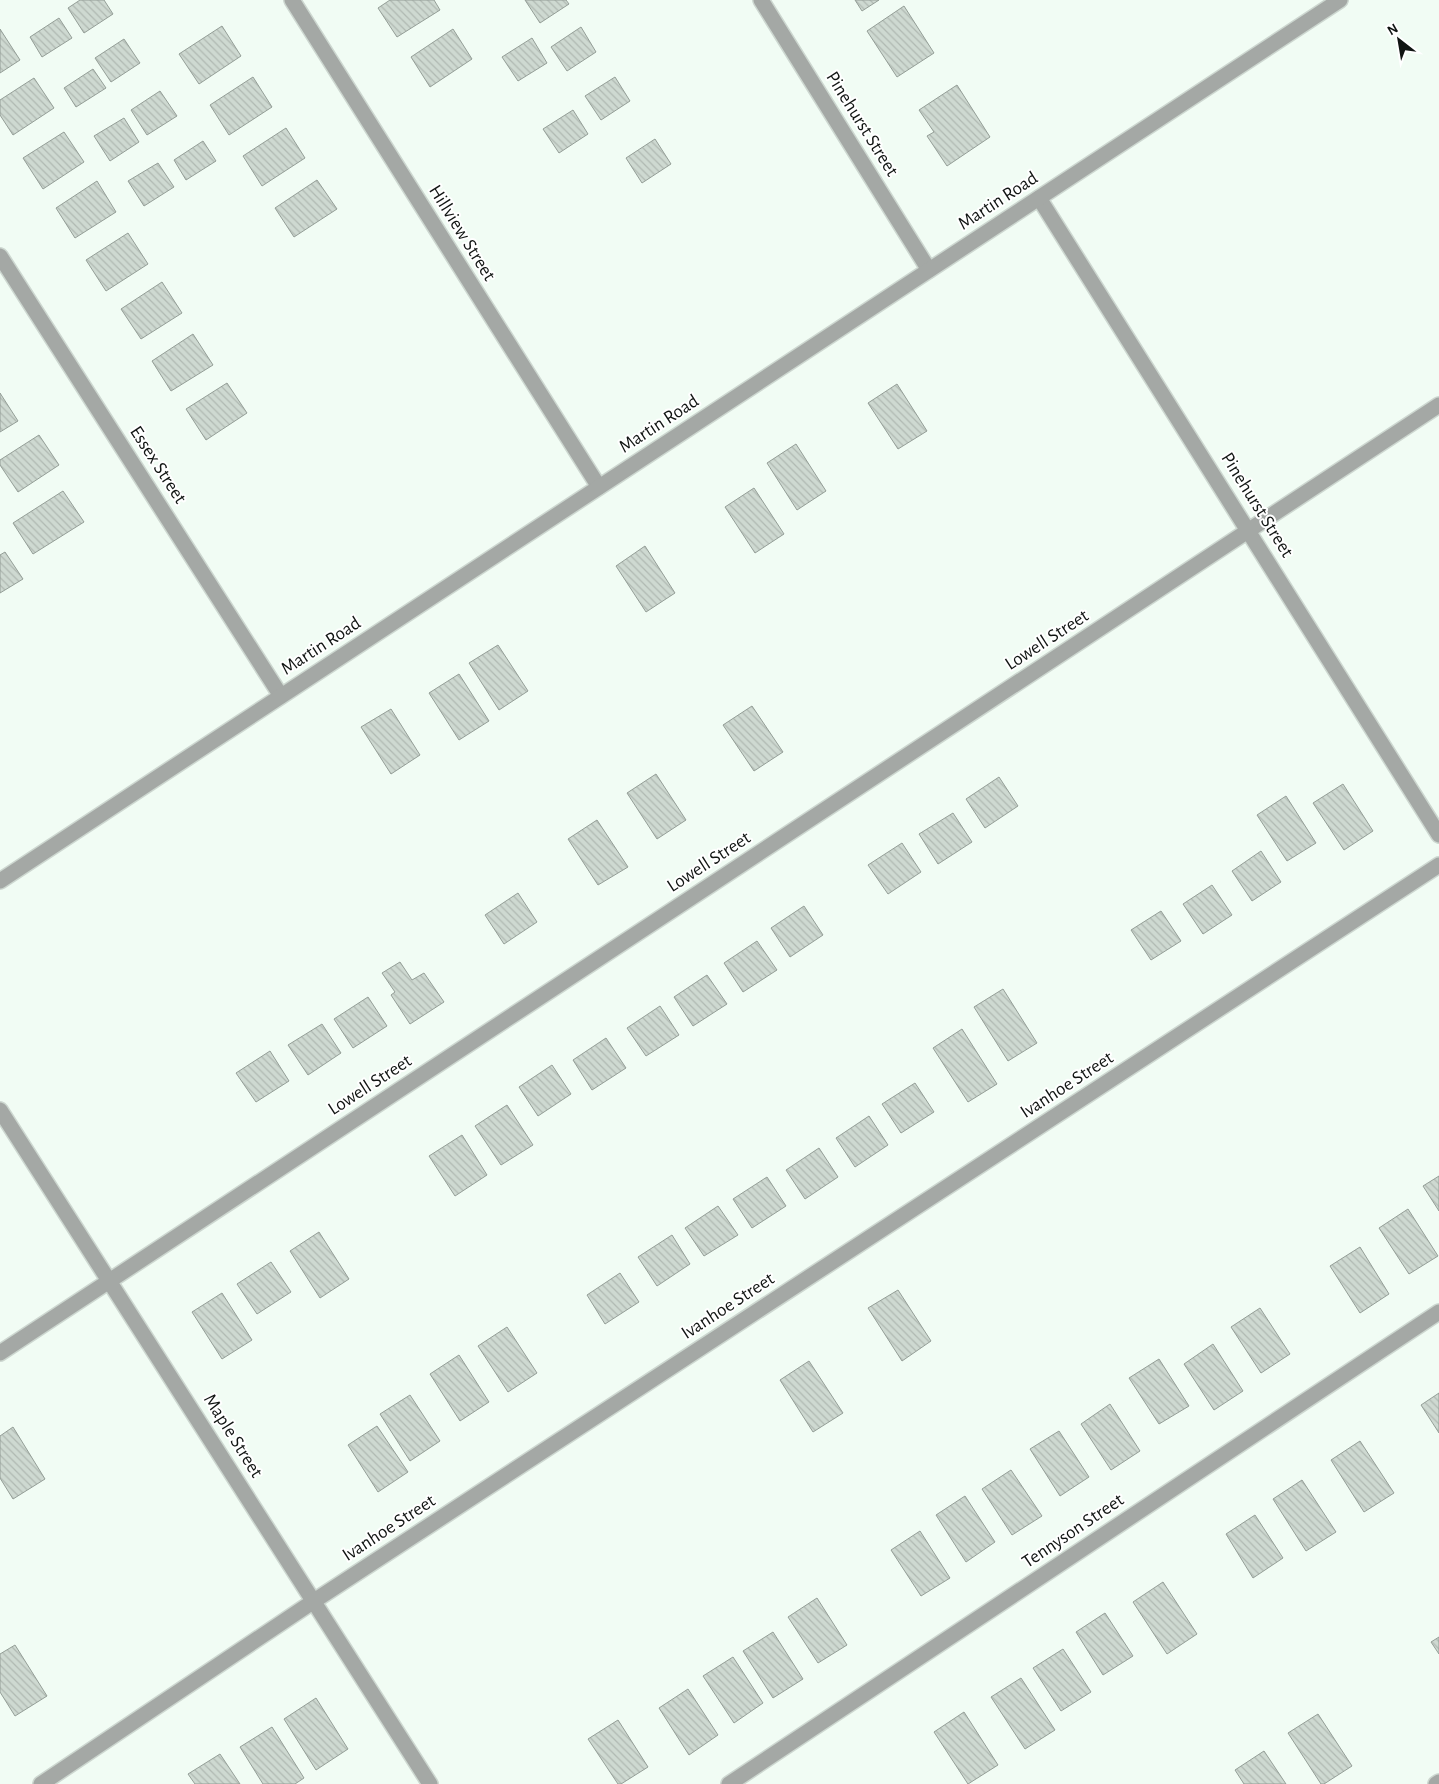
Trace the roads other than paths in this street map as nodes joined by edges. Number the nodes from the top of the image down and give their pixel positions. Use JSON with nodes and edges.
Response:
{"nodes":[{"id":1,"x":292,"y":0,"type":"edge"},
{"id":2,"x":761,"y":0,"type":"edge"},
{"id":3,"x":1340,"y":0,"type":"edge"},
{"id":4,"x":1039,"y":198,"type":"junction"},
{"id":5,"x":0,"y":256,"type":"edge"},
{"id":6,"x":929,"y":270,"type":"junction"},
{"id":7,"x":1439,"y":405,"type":"edge"},
{"id":8,"x":599,"y":487,"type":"junction"},
{"id":9,"x":1249,"y":530,"type":"junction"},
{"id":10,"x":281,"y":696,"type":"junction"},
{"id":11,"x":1439,"y":835,"type":"edge"},
{"id":12,"x":1439,"y":865,"type":"edge"},
{"id":13,"x":0,"y":881,"type":"edge"},
{"id":14,"x":0,"y":1110,"type":"edge"},
{"id":15,"x":110,"y":1280,"type":"junction"},
{"id":16,"x":1439,"y":1312,"type":"edge"},
{"id":17,"x":0,"y":1352,"type":"edge"},
{"id":18,"x":314,"y":1601,"type":"junction"},
{"id":19,"x":41,"y":1784,"type":"edge"},
{"id":20,"x":430,"y":1784,"type":"edge"},
{"id":21,"x":729,"y":1784,"type":"edge"}],
"edges":[{"from":1,"to":8,"type":"street","name":"Hillview Street"},
{"from":2,"to":6,"type":"street","name":"Pinehurst Street"},
{"from":3,"to":4,"type":"street","name":"Martin Road"},
{"from":4,"to":6,"type":"street","name":"Martin Road"},
{"from":4,"to":9,"type":"street","name":"Pinehurst Street"},
{"from":5,"to":10,"type":"street","name":"Essex Street"},
{"from":6,"to":8,"type":"street","name":"Martin Road"},
{"from":7,"to":9,"type":"street","name":"Lowell Street"},
{"from":8,"to":10,"type":"street","name":"Martin Road"},
{"from":9,"to":11,"type":"street","name":"Pinehurst Street"},
{"from":9,"to":15,"type":"street","name":"Lowell Street"},
{"from":10,"to":13,"type":"street","name":"Martin Road"},
{"from":12,"to":18,"type":"street","name":"Ivanhoe Street"},
{"from":14,"to":15,"type":"street","name":"Maple Street"},
{"from":15,"to":17,"type":"street","name":"Lowell Street"},
{"from":15,"to":18,"type":"street","name":"Maple Street"},
{"from":16,"to":21,"type":"street","name":"Tennyson Street"},
{"from":18,"to":19,"type":"street","name":"Ivanhoe Street"},
{"from":18,"to":20,"type":"street","name":"Maple Street"}]}
